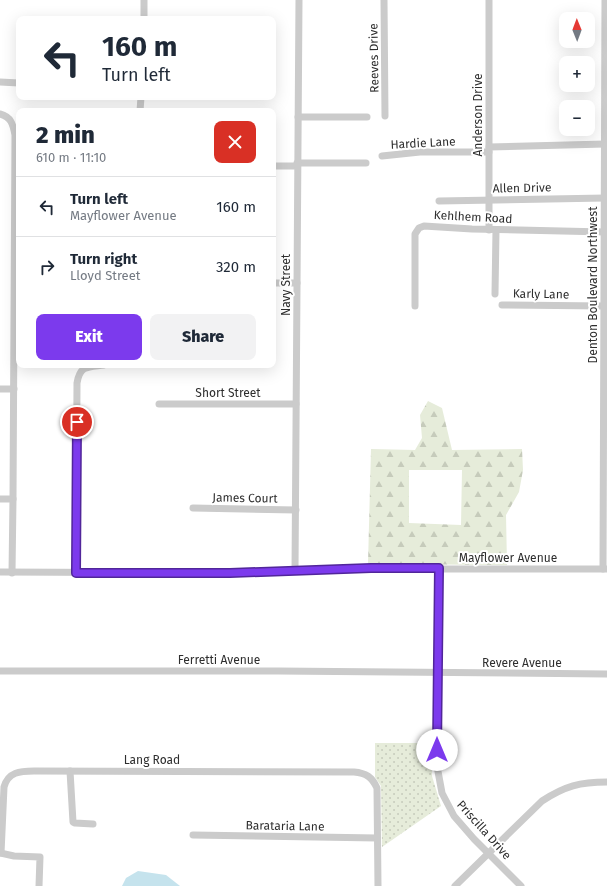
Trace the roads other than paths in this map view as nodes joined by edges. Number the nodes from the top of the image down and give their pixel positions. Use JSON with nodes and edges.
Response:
{"nodes":[{"id":1,"x":144,"y":0,"type":"edge"},
{"id":2,"x":299,"y":0,"type":"edge"},
{"id":3,"x":384,"y":0,"type":"edge"},
{"id":4,"x":489,"y":0,"type":"edge"},
{"id":5,"x":605,"y":0,"type":"edge"},
{"id":6,"x":144,"y":16,"type":"edge"},
{"id":7,"x":0,"y":82,"type":"edge"},
{"id":8,"x":16,"y":82,"type":"edge"},
{"id":9,"x":0,"y":114,"type":"edge"},
{"id":10,"x":385,"y":116,"type":"dead end"},
{"id":11,"x":298,"y":117,"type":"junction"},
{"id":12,"x":367,"y":118,"type":"dead end"},
{"id":13,"x":605,"y":144,"type":"junction"},
{"id":14,"x":489,"y":149,"type":"junction"},
{"id":15,"x":382,"y":156,"type":"dead end"},
{"id":16,"x":366,"y":163,"type":"dead end"},
{"id":17,"x":297,"y":165,"type":"junction"},
{"id":18,"x":276,"y":166,"type":"edge"},
{"id":19,"x":606,"y":170,"type":"edge"},
{"id":20,"x":605,"y":198,"type":"junction"},
{"id":21,"x":489,"y":200,"type":"junction"},
{"id":22,"x":439,"y":201,"type":"dead end"},
{"id":23,"x":492,"y":230,"type":"junction"},
{"id":24,"x":605,"y":232,"type":"junction"},
{"id":25,"x":276,"y":283,"type":"edge"},
{"id":26,"x":297,"y":283,"type":"junction"},
{"id":27,"x":495,"y":294,"type":"dead end"},
{"id":28,"x":502,"y":305,"type":"dead end"},
{"id":29,"x":415,"y":306,"type":"dead end"},
{"id":30,"x":604,"y":306,"type":"junction"},
{"id":31,"x":606,"y":333,"type":"edge"},
{"id":32,"x":85,"y":368,"type":"edge"},
{"id":33,"x":0,"y":389,"type":"edge"},
{"id":34,"x":14,"y":389,"type":"junction"},
{"id":35,"x":606,"y":393,"type":"edge"},
{"id":36,"x":159,"y":404,"type":"dead end"},
{"id":37,"x":296,"y":404,"type":"junction"},
{"id":38,"x":605,"y":449,"type":"edge"},
{"id":39,"x":0,"y":499,"type":"edge"},
{"id":40,"x":13,"y":499,"type":"junction"},
{"id":41,"x":193,"y":508,"type":"dead end"},
{"id":42,"x":296,"y":510,"type":"junction"},
{"id":43,"x":605,"y":511,"type":"edge"},
{"id":44,"x":439,"y":568,"type":"junction"},
{"id":45,"x":605,"y":569,"type":"edge"},
{"id":46,"x":295,"y":571,"type":"junction"},
{"id":47,"x":0,"y":572,"type":"edge"},
{"id":48,"x":12,"y":572,"type":"junction"},
{"id":49,"x":76,"y":573,"type":"junction"},
{"id":50,"x":0,"y":671,"type":"edge"},
{"id":51,"x":437,"y":674,"type":"junction"},
{"id":52,"x":607,"y":674,"type":"edge"},
{"id":53,"x":70,"y":771,"type":"junction"},
{"id":54,"x":607,"y":782,"type":"edge"},
{"id":55,"x":93,"y":824,"type":"dead end"},
{"id":56,"x":193,"y":835,"type":"dead end"},
{"id":57,"x":377,"y":838,"type":"junction"},
{"id":58,"x":0,"y":853,"type":"edge"},
{"id":59,"x":488,"y":853,"type":"junction"},
{"id":60,"x":39,"y":886,"type":"edge"},
{"id":61,"x":378,"y":886,"type":"edge"},
{"id":62,"x":455,"y":886,"type":"edge"},
{"id":63,"x":521,"y":886,"type":"edge"}],
"edges":[{"from":1,"to":6,"type":"street"},
{"from":2,"to":11,"type":"street","name":"Navy Street"},
{"from":3,"to":10,"type":"street","name":"Reeves Drive"},
{"from":4,"to":14,"type":"street","name":"Anderson Drive"},
{"from":5,"to":13,"type":"street","name":"Denton Boulevard Northwest"},
{"from":7,"to":8,"type":"street"},
{"from":9,"to":34,"type":"street"},
{"from":11,"to":12,"type":"street"},
{"from":11,"to":17,"type":"street","name":"Navy Street"},
{"from":13,"to":14,"type":"street","name":"Hardie Lane"},
{"from":13,"to":19,"type":"street","name":"Denton Boulevard Northwest"},
{"from":14,"to":15,"type":"street","name":"Hardie Lane"},
{"from":14,"to":21,"type":"street","name":"Anderson Drive"},
{"from":16,"to":17,"type":"street"},
{"from":17,"to":18,"type":"street"},
{"from":17,"to":26,"type":"street","name":"Navy Street"},
{"from":19,"to":20,"type":"street","name":"Denton Boulevard Northwest"},
{"from":20,"to":21,"type":"street","name":"Allen Drive"},
{"from":20,"to":24,"type":"street","name":"Denton Boulevard Northwest"},
{"from":21,"to":22,"type":"street","name":"Allen Drive"},
{"from":21,"to":23,"type":"street","name":"Anderson Drive"},
{"from":23,"to":24,"type":"street","name":"Kehlhem Road"},
{"from":23,"to":27,"type":"street","name":"Anderson Drive"},
{"from":23,"to":29,"type":"street","name":"Kehlhem Road"},
{"from":24,"to":30,"type":"street","name":"Denton Boulevard Northwest"},
{"from":25,"to":26,"type":"street"},
{"from":26,"to":37,"type":"street","name":"Navy Street"},
{"from":28,"to":30,"type":"street","name":"Karly Lane"},
{"from":30,"to":31,"type":"street","name":"Denton Boulevard Northwest"},
{"from":31,"to":35,"type":"street","name":"Denton Boulevard Northwest"},
{"from":32,"to":49,"type":"street"},
{"from":33,"to":34,"type":"street"},
{"from":34,"to":40,"type":"street"},
{"from":35,"to":38,"type":"street","name":"Denton Boulevard Northwest"},
{"from":36,"to":37,"type":"street","name":"Short Street"},
{"from":37,"to":42,"type":"street","name":"Navy Street"},
{"from":38,"to":43,"type":"street","name":"Denton Boulevard Northwest"},
{"from":39,"to":40,"type":"street"},
{"from":40,"to":48,"type":"street"},
{"from":41,"to":42,"type":"street","name":"James Court"},
{"from":42,"to":46,"type":"street","name":"Navy Street"},
{"from":43,"to":45,"type":"street","name":"Denton Boulevard Northwest"},
{"from":44,"to":45,"type":"street","name":"Mayflower Avenue"},
{"from":44,"to":46,"type":"street","name":"Mayflower Avenue"},
{"from":44,"to":51,"type":"street","name":"Priscilla Drive"},
{"from":46,"to":49,"type":"street","name":"Mayflower Avenue"},
{"from":47,"to":48,"type":"street","name":"Mayflower Avenue"},
{"from":48,"to":49,"type":"street","name":"Mayflower Avenue"},
{"from":50,"to":51,"type":"street","name":"Ferretti Avenue"},
{"from":51,"to":52,"type":"street","name":"Revere Avenue"},
{"from":51,"to":59,"type":"street","name":"Priscilla Drive"},
{"from":53,"to":55,"type":"street"},
{"from":53,"to":57,"type":"street","name":"Lang Road"},
{"from":53,"to":58,"type":"street","name":"Lang Road"},
{"from":54,"to":59,"type":"street"},
{"from":56,"to":57,"type":"street","name":"Barataria Lane"},
{"from":57,"to":61,"type":"street"},
{"from":58,"to":60,"type":"street"},
{"from":59,"to":62,"type":"street"},
{"from":59,"to":63,"type":"street","name":"Priscilla Drive"}]}
